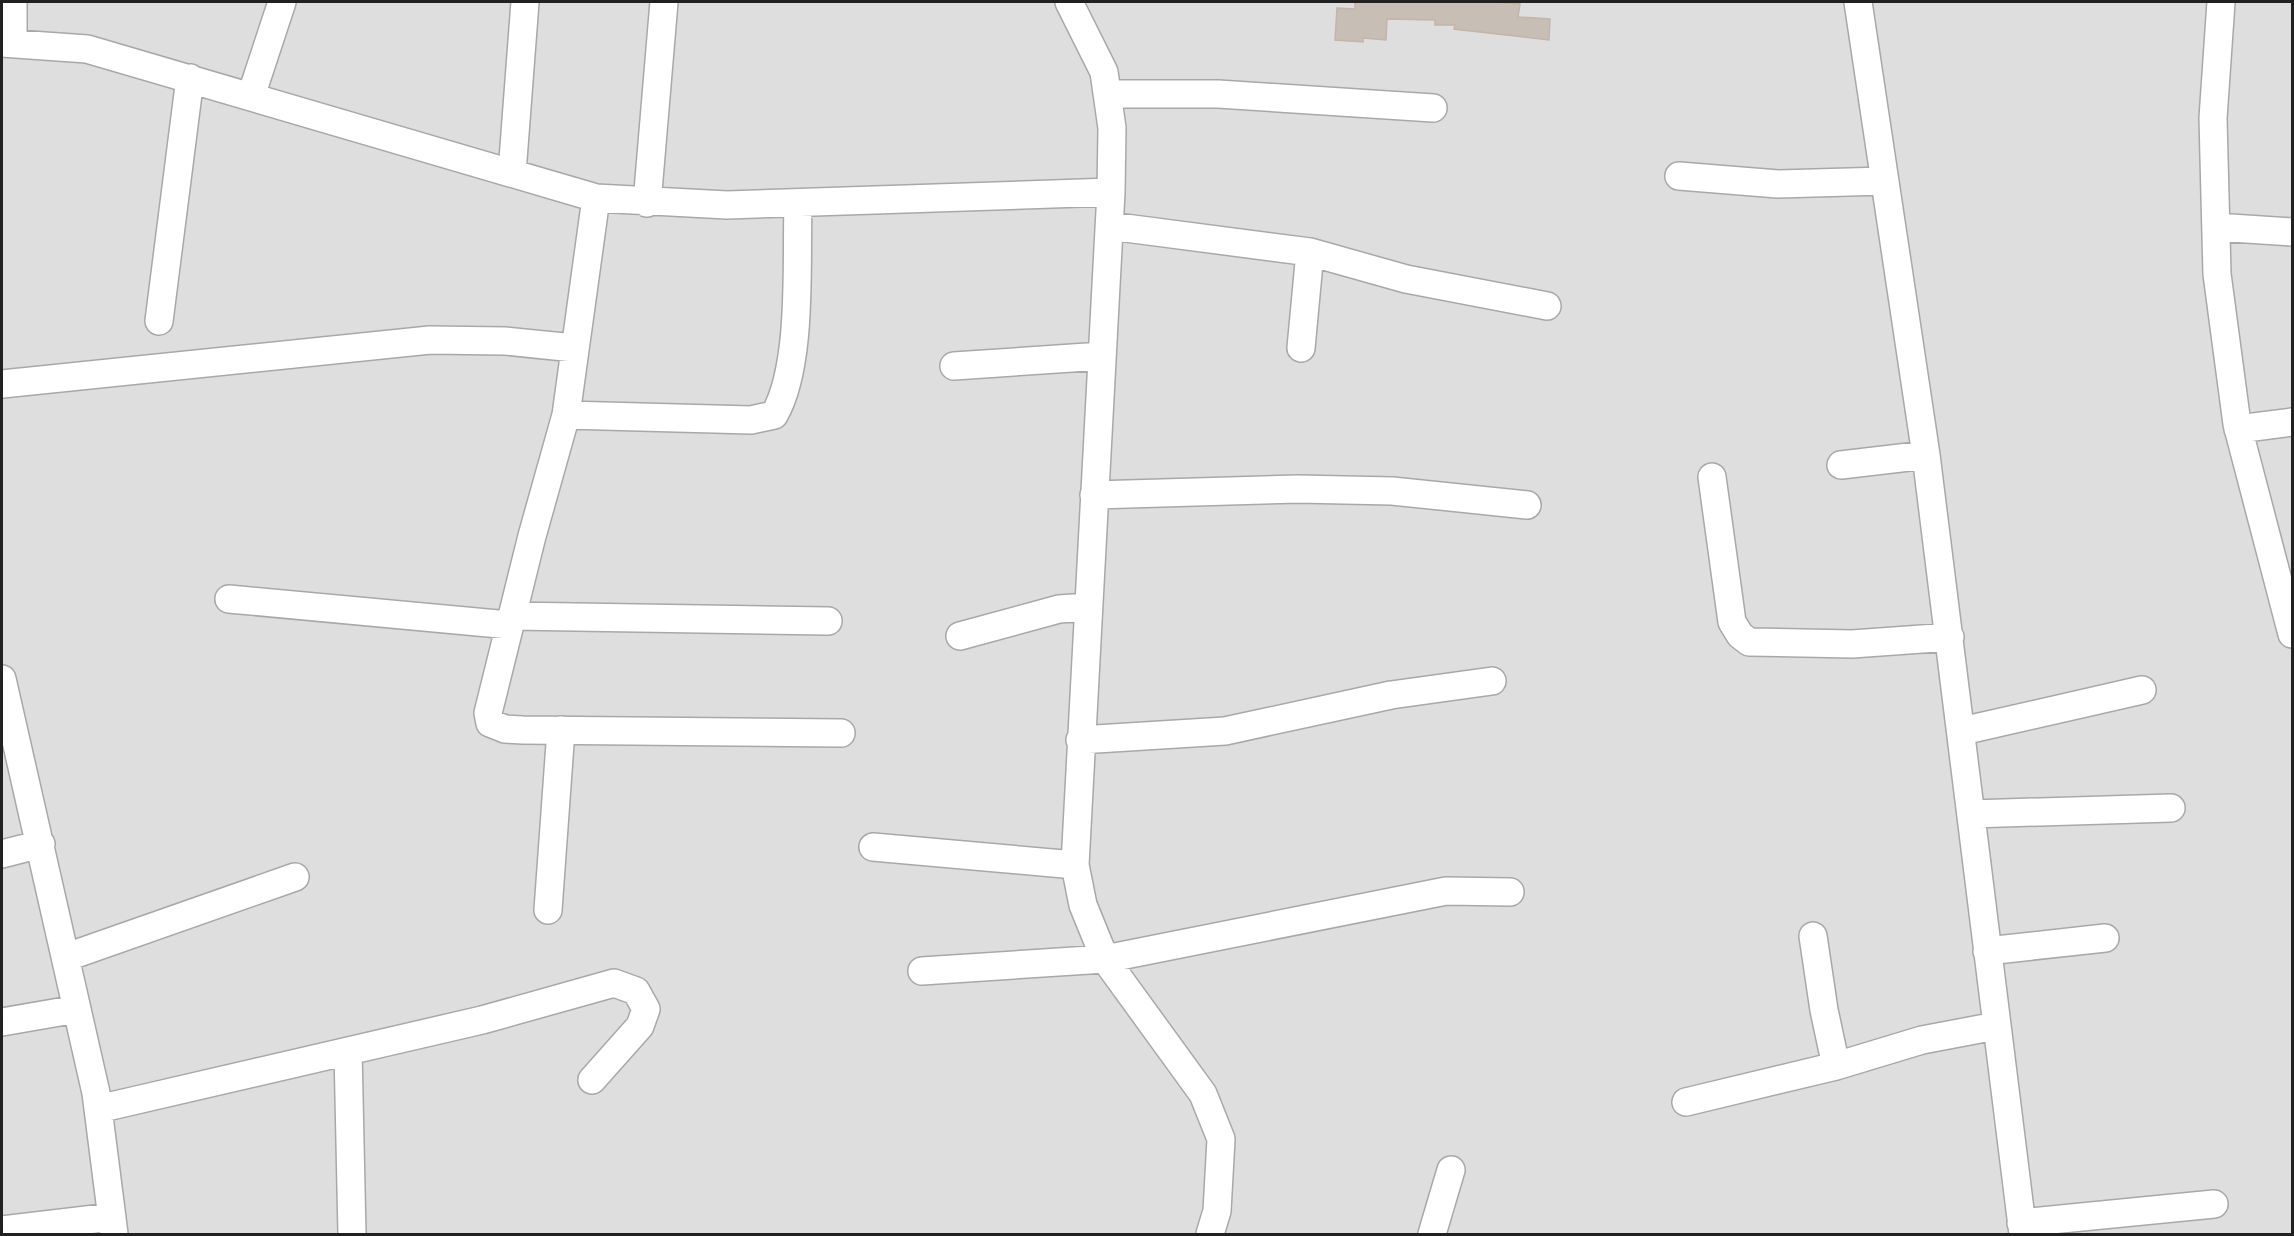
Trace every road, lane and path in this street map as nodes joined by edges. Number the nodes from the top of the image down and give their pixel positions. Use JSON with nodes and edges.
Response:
{"nodes":[{"id":1,"x":13,"y":2,"type":"edge"},
{"id":2,"x":282,"y":2,"type":"edge"},
{"id":3,"x":525,"y":2,"type":"edge"},
{"id":4,"x":664,"y":2,"type":"edge"},
{"id":5,"x":1069,"y":2,"type":"edge"},
{"id":6,"x":1858,"y":2,"type":"edge"},
{"id":7,"x":2221,"y":2,"type":"edge"},
{"id":8,"x":7,"y":43,"type":"edge"},
{"id":9,"x":190,"y":78,"type":"junction"},
{"id":10,"x":1107,"y":94,"type":"junction"},
{"id":11,"x":251,"y":96,"type":"junction"},
{"id":12,"x":1433,"y":108,"type":"dead end"},
{"id":13,"x":512,"y":173,"type":"junction"},
{"id":14,"x":1679,"y":176,"type":"dead end"},
{"id":15,"x":1885,"y":181,"type":"junction"},
{"id":16,"x":1111,"y":192,"type":"junction"},
{"id":17,"x":596,"y":198,"type":"junction"},
{"id":18,"x":647,"y":203,"type":"junction"},
{"id":19,"x":798,"y":204,"type":"junction"},
{"id":20,"x":1110,"y":226,"type":"junction"},
{"id":21,"x":2216,"y":227,"type":"junction"},
{"id":22,"x":2292,"y":232,"type":"edge"},
{"id":23,"x":1310,"y":252,"type":"junction"},
{"id":24,"x":1547,"y":306,"type":"dead end"},
{"id":25,"x":159,"y":321,"type":"dead end"},
{"id":26,"x":574,"y":348,"type":"junction"},
{"id":27,"x":1301,"y":348,"type":"dead end"},
{"id":28,"x":1102,"y":356,"type":"junction"},
{"id":29,"x":954,"y":366,"type":"dead end"},
{"id":30,"x":2,"y":384,"type":"edge"},
{"id":31,"x":566,"y":415,"type":"junction"},
{"id":32,"x":2292,"y":422,"type":"edge"},
{"id":33,"x":2238,"y":429,"type":"junction"},
{"id":34,"x":1926,"y":455,"type":"junction"},
{"id":35,"x":1841,"y":465,"type":"dead end"},
{"id":36,"x":1713,"y":477,"type":"dead end"},
{"id":37,"x":1094,"y":495,"type":"junction"},
{"id":38,"x":1527,"y":505,"type":"dead end"},
{"id":39,"x":229,"y":599,"type":"dead end"},
{"id":40,"x":2288,"y":599,"type":"edge"},
{"id":41,"x":1088,"y":607,"type":"junction"},
{"id":42,"x":511,"y":620,"type":"junction"},
{"id":43,"x":828,"y":621,"type":"dead end"},
{"id":44,"x":2292,"y":634,"type":"edge"},
{"id":45,"x":960,"y":636,"type":"dead end"},
{"id":46,"x":1950,"y":637,"type":"junction"},
{"id":47,"x":2,"y":680,"type":"edge"},
{"id":48,"x":1492,"y":681,"type":"dead end"},
{"id":49,"x":2142,"y":690,"type":"dead end"},
{"id":50,"x":561,"y":730,"type":"junction"},
{"id":51,"x":1962,"y":730,"type":"junction"},
{"id":52,"x":841,"y":733,"type":"dead end"},
{"id":53,"x":1080,"y":740,"type":"junction"},
{"id":54,"x":12,"y":767,"type":"edge"},
{"id":55,"x":2171,"y":808,"type":"dead end"},
{"id":56,"x":1971,"y":814,"type":"junction"},
{"id":57,"x":41,"y":844,"type":"junction"},
{"id":58,"x":873,"y":846,"type":"dead end"},
{"id":59,"x":2,"y":854,"type":"edge"},
{"id":60,"x":1075,"y":865,"type":"junction"},
{"id":61,"x":295,"y":877,"type":"dead end"},
{"id":62,"x":1510,"y":892,"type":"dead end"},
{"id":63,"x":548,"y":910,"type":"dead end"},
{"id":64,"x":1813,"y":936,"type":"dead end"},
{"id":65,"x":2105,"y":938,"type":"dead end"},
{"id":66,"x":1987,"y":951,"type":"junction"},
{"id":67,"x":67,"y":957,"type":"junction"},
{"id":68,"x":1105,"y":958,"type":"junction"},
{"id":69,"x":922,"y":971,"type":"dead end"},
{"id":70,"x":77,"y":1009,"type":"junction"},
{"id":71,"x":2,"y":1022,"type":"edge"},
{"id":72,"x":1996,"y":1026,"type":"junction"},
{"id":73,"x":348,"y":1051,"type":"junction"},
{"id":74,"x":1836,"y":1066,"type":"junction"},
{"id":75,"x":592,"y":1080,"type":"dead end"},
{"id":76,"x":1686,"y":1102,"type":"dead end"},
{"id":77,"x":98,"y":1108,"type":"junction"},
{"id":78,"x":1451,"y":1170,"type":"dead end"},
{"id":79,"x":2214,"y":1204,"type":"dead end"},
{"id":80,"x":113,"y":1226,"type":"edge"},
{"id":81,"x":2022,"y":1229,"type":"edge"},
{"id":82,"x":2,"y":1230,"type":"edge"},
{"id":83,"x":352,"y":1234,"type":"edge"},
{"id":84,"x":1210,"y":1234,"type":"edge"},
{"id":85,"x":1432,"y":1234,"type":"edge"}],
"edges":[{"from":1,"to":8,"type":"street"},
{"from":2,"to":11,"type":"street"},
{"from":3,"to":13,"type":"street"},
{"from":4,"to":18,"type":"street"},
{"from":5,"to":10,"type":"street"},
{"from":6,"to":15,"type":"street"},
{"from":7,"to":21,"type":"street"},
{"from":8,"to":9,"type":"street"},
{"from":9,"to":11,"type":"street"},
{"from":9,"to":25,"type":"street"},
{"from":10,"to":12,"type":"street"},
{"from":10,"to":16,"type":"street"},
{"from":11,"to":13,"type":"street"},
{"from":13,"to":17,"type":"street"},
{"from":14,"to":15,"type":"street"},
{"from":15,"to":34,"type":"street"},
{"from":16,"to":19,"type":"street"},
{"from":16,"to":20,"type":"street"},
{"from":17,"to":18,"type":"street"},
{"from":17,"to":26,"type":"street"},
{"from":18,"to":19,"type":"street"},
{"from":19,"to":31,"type":"street"},
{"from":20,"to":23,"type":"street"},
{"from":20,"to":28,"type":"street"},
{"from":21,"to":22,"type":"street"},
{"from":21,"to":33,"type":"street"},
{"from":23,"to":24,"type":"street"},
{"from":23,"to":27,"type":"street"},
{"from":26,"to":30,"type":"street"},
{"from":26,"to":31,"type":"street"},
{"from":28,"to":29,"type":"street"},
{"from":28,"to":37,"type":"street"},
{"from":31,"to":42,"type":"street"},
{"from":32,"to":33,"type":"street"},
{"from":33,"to":40,"type":"street"},
{"from":34,"to":35,"type":"street"},
{"from":34,"to":46,"type":"street"},
{"from":36,"to":46,"type":"street"},
{"from":37,"to":38,"type":"street"},
{"from":37,"to":41,"type":"street"},
{"from":39,"to":42,"type":"street"},
{"from":40,"to":44,"type":"street"},
{"from":41,"to":45,"type":"street"},
{"from":41,"to":53,"type":"street"},
{"from":42,"to":43,"type":"street"},
{"from":42,"to":50,"type":"street"},
{"from":46,"to":51,"type":"street"},
{"from":47,"to":54,"type":"street"},
{"from":48,"to":53,"type":"street"},
{"from":49,"to":51,"type":"street"},
{"from":50,"to":52,"type":"street"},
{"from":50,"to":63,"type":"street"},
{"from":51,"to":56,"type":"street"},
{"from":53,"to":60,"type":"street"},
{"from":54,"to":57,"type":"street"},
{"from":55,"to":56,"type":"street"},
{"from":56,"to":66,"type":"street"},
{"from":57,"to":59,"type":"street"},
{"from":57,"to":67,"type":"street"},
{"from":58,"to":60,"type":"street"},
{"from":60,"to":68,"type":"street"},
{"from":61,"to":67,"type":"street"},
{"from":62,"to":68,"type":"street"},
{"from":64,"to":74,"type":"street"},
{"from":65,"to":66,"type":"street"},
{"from":66,"to":72,"type":"street"},
{"from":67,"to":70,"type":"street"},
{"from":68,"to":69,"type":"street"},
{"from":68,"to":84,"type":"street"},
{"from":70,"to":71,"type":"street"},
{"from":70,"to":77,"type":"street"},
{"from":72,"to":74,"type":"street"},
{"from":72,"to":81,"type":"street"},
{"from":73,"to":75,"type":"street"},
{"from":73,"to":77,"type":"street"},
{"from":73,"to":83,"type":"street"},
{"from":74,"to":76,"type":"street"},
{"from":77,"to":80,"type":"street"},
{"from":78,"to":85,"type":"street"},
{"from":79,"to":81,"type":"street"},
{"from":80,"to":82,"type":"street"}]}
